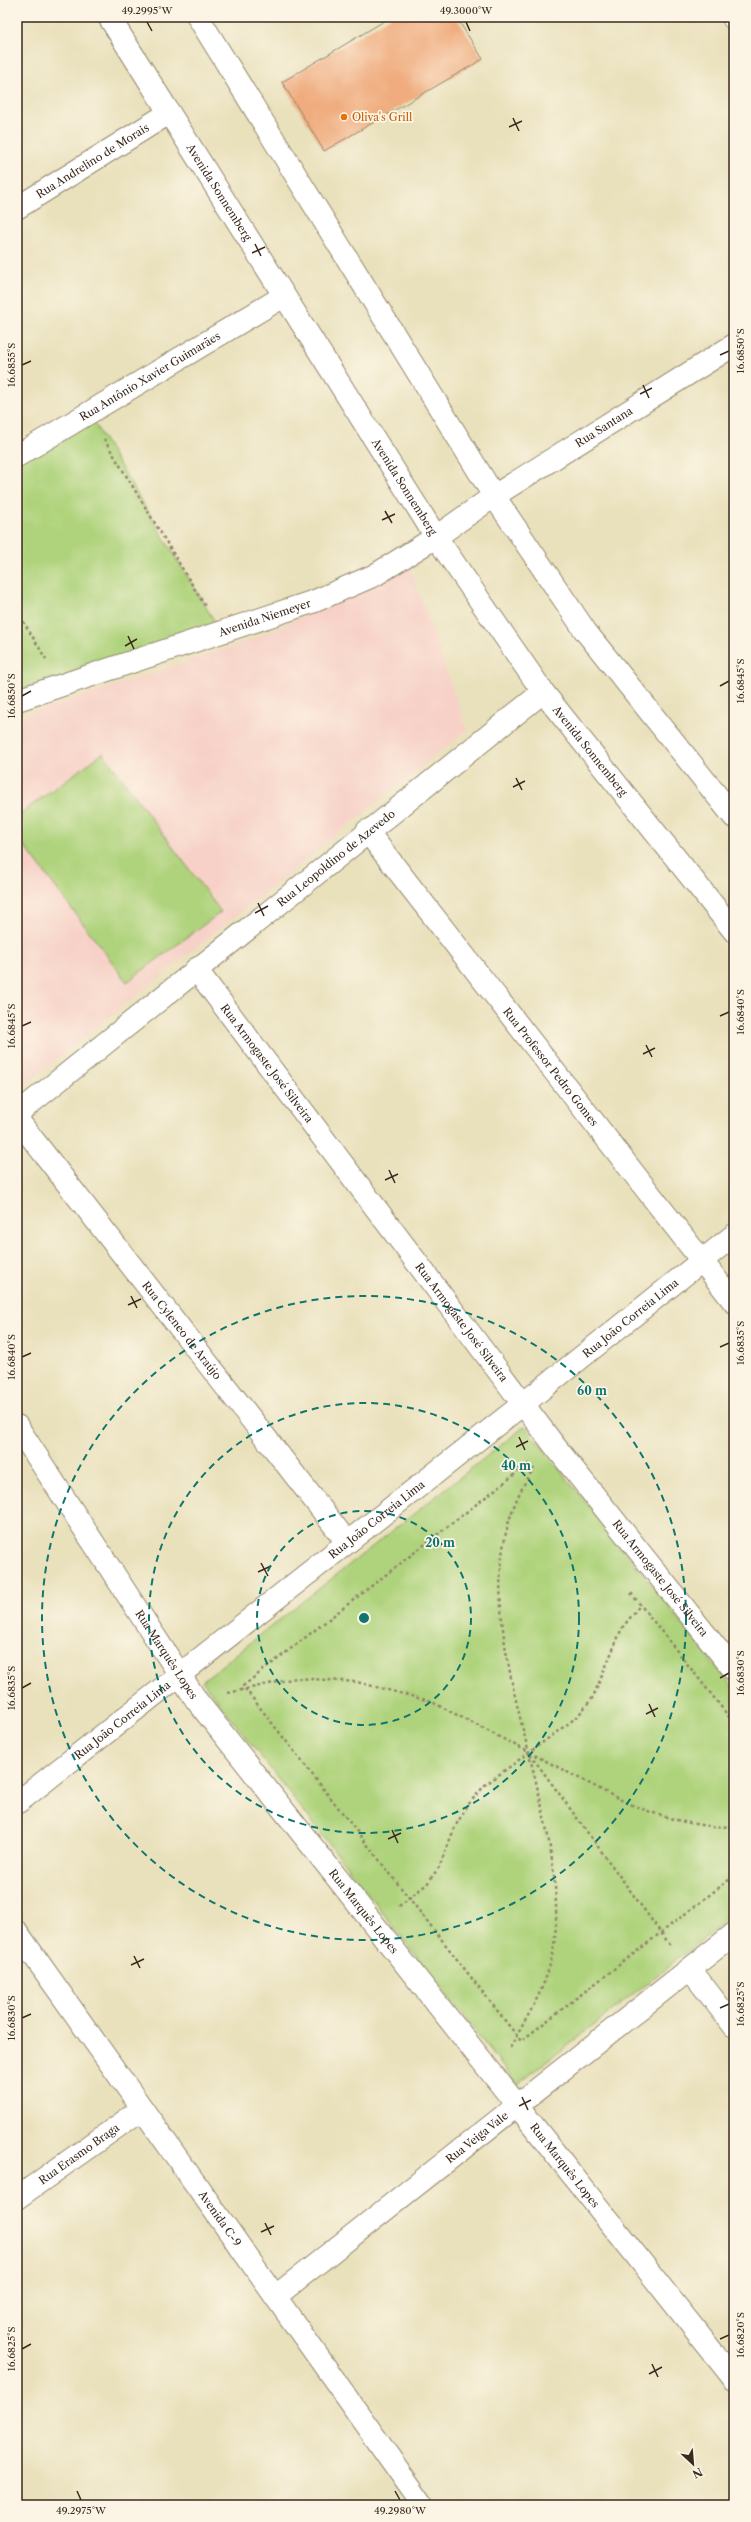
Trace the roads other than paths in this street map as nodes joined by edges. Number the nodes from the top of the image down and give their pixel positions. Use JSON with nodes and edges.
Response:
{"nodes":[{"id":1,"x":109,"y":17,"type":"edge"},
{"id":2,"x":198,"y":17,"type":"edge"},
{"id":3,"x":169,"y":113,"type":"junction"},
{"id":4,"x":17,"y":208,"type":"edge"},
{"id":5,"x":284,"y":296,"type":"junction"},
{"id":6,"x":734,"y":345,"type":"edge"},
{"id":7,"x":17,"y":456,"type":"edge"},
{"id":8,"x":494,"y":496,"type":"junction"},
{"id":9,"x":436,"y":537,"type":"junction"},
{"id":10,"x":543,"y":692,"type":"junction"},
{"id":11,"x":17,"y":700,"type":"edge"},
{"id":12,"x":734,"y":817,"type":"edge"},
{"id":13,"x":367,"y":831,"type":"junction"},
{"id":14,"x":734,"y":931,"type":"edge"},
{"id":15,"x":196,"y":969,"type":"junction"},
{"id":16,"x":17,"y":1114,"type":"edge"},
{"id":17,"x":17,"y":1119,"type":"edge"},
{"id":18,"x":734,"y":1235,"type":"edge"},
{"id":19,"x":701,"y":1261,"type":"junction"},
{"id":20,"x":734,"y":1302,"type":"edge"},
{"id":21,"x":523,"y":1404,"type":"junction"},
{"id":22,"x":17,"y":1426,"type":"edge"},
{"id":23,"x":347,"y":1542,"type":"junction"},
{"id":24,"x":734,"y":1670,"type":"edge"},
{"id":25,"x":180,"y":1676,"type":"junction"},
{"id":26,"x":17,"y":1802,"type":"edge"},
{"id":27,"x":17,"y":1932,"type":"edge"},
{"id":28,"x":734,"y":1934,"type":"edge"},
{"id":29,"x":690,"y":1969,"type":"junction"},
{"id":30,"x":734,"y":2026,"type":"edge"},
{"id":31,"x":516,"y":2106,"type":"junction"},
{"id":32,"x":142,"y":2109,"type":"junction"},
{"id":33,"x":17,"y":2198,"type":"edge"},
{"id":34,"x":276,"y":2296,"type":"junction"},
{"id":35,"x":734,"y":2379,"type":"edge"},
{"id":36,"x":423,"y":2505,"type":"edge"}],
"edges":[{"from":1,"to":3,"type":"street","name":"Avenida Sonnemberg"},
{"from":2,"to":8,"type":"street"},
{"from":3,"to":4,"type":"street","name":"Rua Andrelino de Morais"},
{"from":3,"to":5,"type":"street","name":"Avenida Sonnemberg"},
{"from":5,"to":7,"type":"street","name":"Rua Antônio Xavier Guimarães"},
{"from":5,"to":9,"type":"street","name":"Avenida Sonnemberg"},
{"from":6,"to":8,"type":"street","name":"Rua Santana"},
{"from":8,"to":9,"type":"street","name":"Avenida Niemeyer"},
{"from":8,"to":12,"type":"street"},
{"from":9,"to":10,"type":"street","name":"Avenida Sonnemberg"},
{"from":9,"to":11,"type":"street","name":"Avenida Niemeyer"},
{"from":10,"to":13,"type":"street","name":"Rua Leopoldino de Azevedo"},
{"from":10,"to":14,"type":"street","name":"Avenida Sonnemberg"},
{"from":13,"to":15,"type":"street","name":"Rua Leopoldino de Azevedo"},
{"from":13,"to":19,"type":"street","name":"Rua Professor Pedro Gomes"},
{"from":15,"to":16,"type":"street","name":"Rua Leopoldino de Azevedo"},
{"from":15,"to":21,"type":"street","name":"Rua Armogaste José Silveira"},
{"from":17,"to":23,"type":"street","name":"Rua Cyleneo de Araújo"},
{"from":18,"to":19,"type":"street","name":"Rua João Correia Lima"},
{"from":19,"to":20,"type":"street","name":"Rua Professor Pedro Gomes"},
{"from":19,"to":21,"type":"street","name":"Rua João Correia Lima"},
{"from":21,"to":23,"type":"street","name":"Rua João Correia Lima"},
{"from":21,"to":24,"type":"street","name":"Rua Armogaste José Silveira"},
{"from":22,"to":25,"type":"street","name":"Rua Marquês Lopes"},
{"from":23,"to":25,"type":"street","name":"Rua João Correia Lima"},
{"from":25,"to":26,"type":"street","name":"Rua João Correia Lima"},
{"from":25,"to":31,"type":"street","name":"Rua Marquês Lopes"},
{"from":27,"to":32,"type":"street","name":"Avenida C-9"},
{"from":28,"to":29,"type":"street","name":"Rua Veiga Vale"},
{"from":29,"to":30,"type":"street"},
{"from":29,"to":31,"type":"street","name":"Rua Veiga Vale"},
{"from":31,"to":34,"type":"street","name":"Rua Veiga Vale"},
{"from":31,"to":35,"type":"street","name":"Rua Marquês Lopes"},
{"from":32,"to":33,"type":"street","name":"Rua Erasmo Braga"},
{"from":32,"to":34,"type":"street","name":"Avenida C-9"},
{"from":34,"to":36,"type":"street","name":"Avenida C-9"}]}
